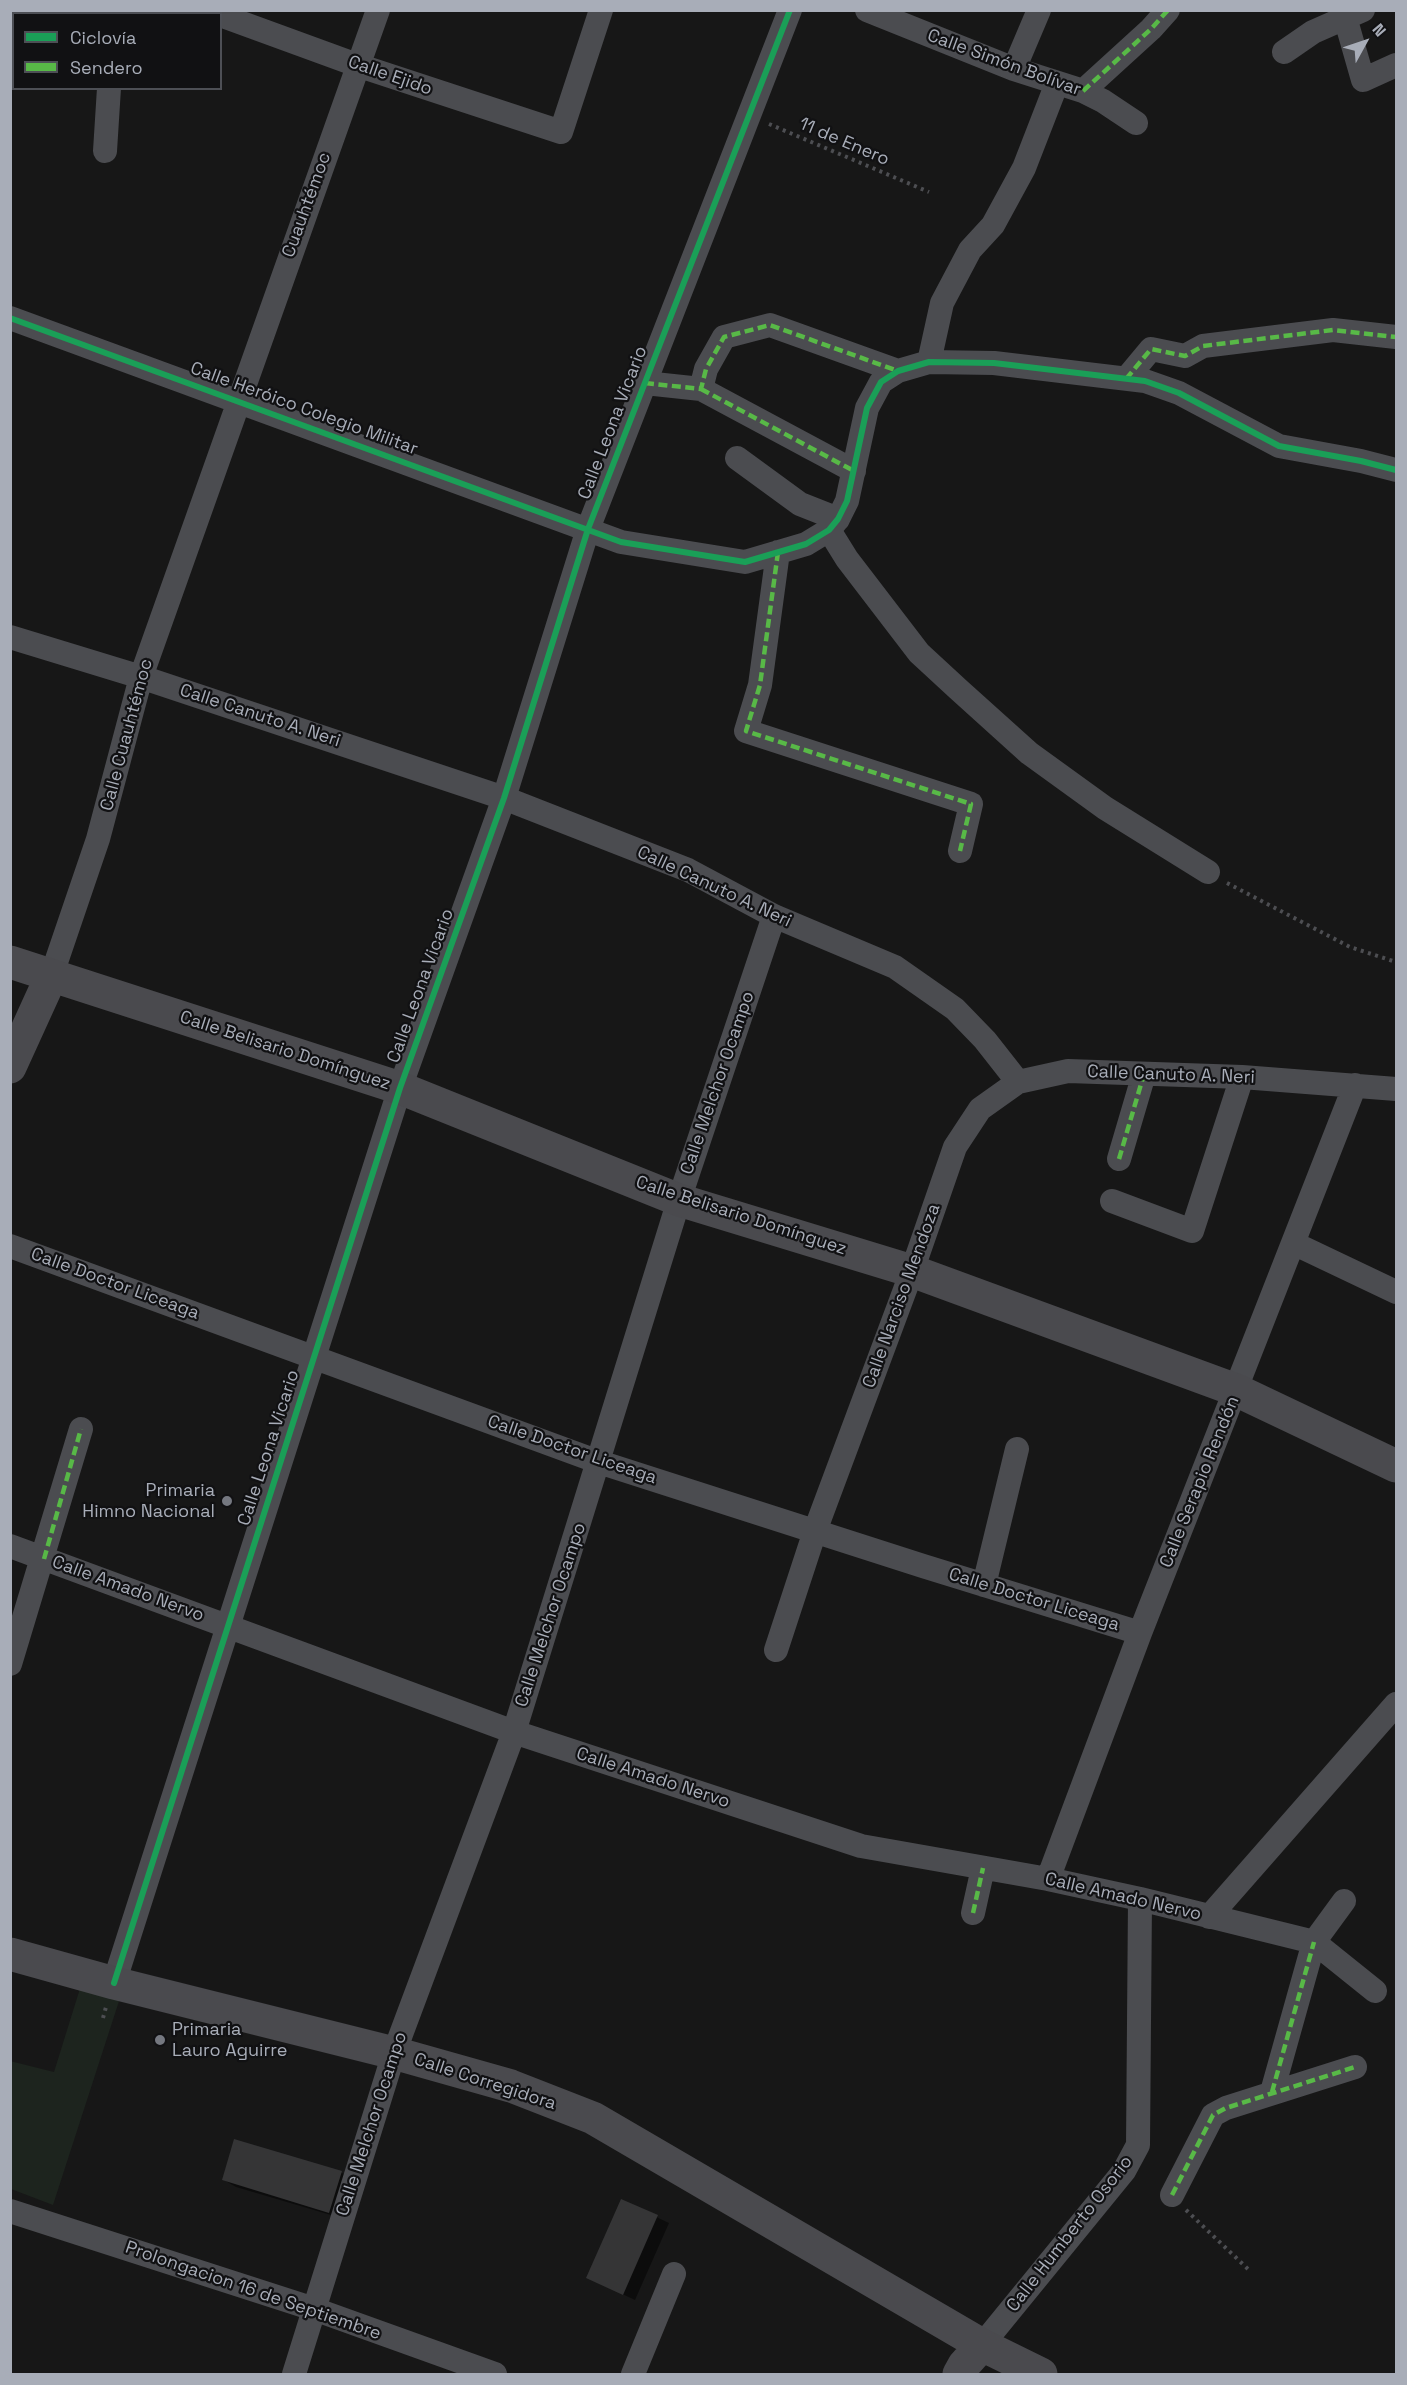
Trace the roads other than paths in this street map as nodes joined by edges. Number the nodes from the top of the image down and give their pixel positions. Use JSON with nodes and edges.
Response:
{"nodes":[{"id":1,"x":378,"y":10,"type":"edge"},
{"id":2,"x":600,"y":10,"type":"edge"},
{"id":3,"x":790,"y":10,"type":"edge"},
{"id":4,"x":867,"y":10,"type":"edge"},
{"id":5,"x":1039,"y":10,"type":"edge"},
{"id":6,"x":1167,"y":10,"type":"edge"},
{"id":7,"x":1354,"y":14,"type":"edge"},
{"id":8,"x":222,"y":15,"type":"edge"},
{"id":9,"x":1284,"y":52,"type":"dead end"},
{"id":10,"x":357,"y":65,"type":"junction"},
{"id":11,"x":1396,"y":65,"type":"edge"},
{"id":12,"x":1014,"y":69,"type":"junction"},
{"id":13,"x":1057,"y":83,"type":"junction"},
{"id":14,"x":109,"y":90,"type":"edge"},
{"id":15,"x":1083,"y":91,"type":"junction"},
{"id":16,"x":1136,"y":123,"type":"dead end"},
{"id":17,"x":105,"y":151,"type":"dead end"},
{"id":18,"x":10,"y":318,"type":"edge"},
{"id":19,"x":1396,"y":337,"type":"edge"},
{"id":20,"x":930,"y":362,"type":"junction"},
{"id":21,"x":898,"y":371,"type":"junction"},
{"id":22,"x":1126,"y":379,"type":"junction"},
{"id":23,"x":645,"y":383,"type":"junction"},
{"id":24,"x":701,"y":389,"type":"junction"},
{"id":25,"x":238,"y":400,"type":"junction"},
{"id":26,"x":737,"y":458,"type":"dead end"},
{"id":27,"x":1396,"y":470,"type":"edge"},
{"id":28,"x":854,"y":471,"type":"junction"},
{"id":29,"x":834,"y":524,"type":"junction"},
{"id":30,"x":588,"y":530,"type":"junction"},
{"id":31,"x":778,"y":552,"type":"junction"},
{"id":32,"x":10,"y":637,"type":"edge"},
{"id":33,"x":141,"y":677,"type":"junction"},
{"id":34,"x":504,"y":798,"type":"junction"},
{"id":35,"x":960,"y":851,"type":"dead end"},
{"id":36,"x":1208,"y":872,"type":"road end"},
{"id":37,"x":774,"y":916,"type":"junction"},
{"id":38,"x":10,"y":962,"type":"edge"},
{"id":39,"x":51,"y":977,"type":"junction"},
{"id":40,"x":10,"y":1067,"type":"edge"},
{"id":41,"x":1144,"y":1074,"type":"junction"},
{"id":42,"x":1242,"y":1077,"type":"junction"},
{"id":43,"x":1018,"y":1082,"type":"junction"},
{"id":44,"x":1355,"y":1085,"type":"junction"},
{"id":45,"x":400,"y":1088,"type":"junction"},
{"id":46,"x":1396,"y":1089,"type":"edge"},
{"id":47,"x":1119,"y":1159,"type":"dead end"},
{"id":48,"x":679,"y":1200,"type":"junction"},
{"id":49,"x":1112,"y":1201,"type":"dead end"},
{"id":50,"x":1293,"y":1244,"type":"junction"},
{"id":51,"x":10,"y":1246,"type":"edge"},
{"id":52,"x":912,"y":1271,"type":"junction"},
{"id":53,"x":1396,"y":1292,"type":"edge"},
{"id":54,"x":314,"y":1357,"type":"junction"},
{"id":55,"x":1236,"y":1390,"type":"junction"},
{"id":56,"x":81,"y":1429,"type":"dead end"},
{"id":57,"x":1017,"y":1449,"type":"dead end"},
{"id":58,"x":599,"y":1462,"type":"junction"},
{"id":59,"x":1396,"y":1466,"type":"edge"},
{"id":60,"x":815,"y":1531,"type":"junction"},
{"id":61,"x":10,"y":1546,"type":"edge"},
{"id":62,"x":44,"y":1559,"type":"junction"},
{"id":63,"x":984,"y":1585,"type":"junction"},
{"id":64,"x":227,"y":1624,"type":"junction"},
{"id":65,"x":1140,"y":1633,"type":"junction"},
{"id":66,"x":776,"y":1650,"type":"dead end"},
{"id":67,"x":10,"y":1664,"type":"edge"},
{"id":68,"x":1396,"y":1704,"type":"edge"},
{"id":69,"x":514,"y":1732,"type":"junction"},
{"id":70,"x":983,"y":1868,"type":"junction"},
{"id":71,"x":1048,"y":1879,"type":"junction"},
{"id":72,"x":1140,"y":1899,"type":"junction"},
{"id":73,"x":1344,"y":1901,"type":"dead end"},
{"id":74,"x":973,"y":1913,"type":"dead end"},
{"id":75,"x":1209,"y":1917,"type":"junction"},
{"id":76,"x":1314,"y":1942,"type":"junction"},
{"id":77,"x":10,"y":1954,"type":"edge"},
{"id":78,"x":114,"y":1983,"type":"junction"},
{"id":79,"x":1375,"y":1991,"type":"dead end"},
{"id":80,"x":394,"y":2053,"type":"junction"},
{"id":81,"x":1355,"y":2067,"type":"dead end"},
{"id":82,"x":1272,"y":2092,"type":"junction"},
{"id":83,"x":1172,"y":2195,"type":"dead end"},
{"id":84,"x":10,"y":2211,"type":"edge"},
{"id":85,"x":674,"y":2274,"type":"dead end"},
{"id":86,"x":314,"y":2309,"type":"junction"},
{"id":87,"x":982,"y":2344,"type":"junction"},
{"id":88,"x":294,"y":2374,"type":"edge"},
{"id":89,"x":495,"y":2374,"type":"edge"},
{"id":90,"x":633,"y":2374,"type":"edge"},
{"id":91,"x":959,"y":2374,"type":"edge"},
{"id":92,"x":1041,"y":2374,"type":"edge"}],
"edges":[{"from":1,"to":10,"type":"street","name":"Cuauhtémoc"},
{"from":2,"to":10,"type":"street","name":"Calle Ejido"},
{"from":3,"to":23,"type":"street","name":"Calle Leona Vicario"},
{"from":4,"to":12,"type":"street","name":"Calle Simón Bolívar"},
{"from":5,"to":12,"type":"street"},
{"from":6,"to":15,"type":"street"},
{"from":7,"to":9,"type":"street"},
{"from":7,"to":11,"type":"street"},
{"from":8,"to":10,"type":"street","name":"Calle Ejido"},
{"from":10,"to":25,"type":"street","name":"Cuauhtémoc"},
{"from":12,"to":13,"type":"street","name":"Calle Simón Bolívar"},
{"from":13,"to":15,"type":"street","name":"Calle Simón Bolívar"},
{"from":13,"to":20,"type":"street"},
{"from":14,"to":17,"type":"street"},
{"from":15,"to":16,"type":"street","name":"Calle Simón Bolívar"},
{"from":18,"to":25,"type":"street","name":"Calle Heróico Colegio Militar"},
{"from":19,"to":22,"type":"street"},
{"from":20,"to":21,"type":"street"},
{"from":20,"to":22,"type":"street"},
{"from":21,"to":24,"type":"street"},
{"from":21,"to":28,"type":"street"},
{"from":22,"to":27,"type":"street"},
{"from":23,"to":24,"type":"street"},
{"from":23,"to":30,"type":"street","name":"Calle Leona Vicario"},
{"from":24,"to":28,"type":"street"},
{"from":25,"to":30,"type":"street","name":"Calle Heróico Colegio Militar"},
{"from":25,"to":33,"type":"street","name":"Calle Cuauhtémoc"},
{"from":26,"to":29,"type":"street"},
{"from":28,"to":29,"type":"street"},
{"from":29,"to":31,"type":"street","name":"Calle Heróico Colegio Militar"},
{"from":29,"to":36,"type":"street"},
{"from":30,"to":31,"type":"street","name":"Calle Heróico Colegio Militar"},
{"from":30,"to":34,"type":"street","name":"Calle Leona Vicario"},
{"from":31,"to":35,"type":"street"},
{"from":32,"to":33,"type":"street","name":"Calle Canuto A. Neri"},
{"from":33,"to":34,"type":"street","name":"Calle Canuto A. Neri"},
{"from":33,"to":39,"type":"street","name":"Calle Cuauhtémoc"},
{"from":34,"to":37,"type":"street","name":"Calle Canuto A. Neri"},
{"from":34,"to":45,"type":"street","name":"Calle Leona Vicario"},
{"from":37,"to":43,"type":"street","name":"Calle Canuto A. Neri"},
{"from":37,"to":48,"type":"street","name":"Calle Melchor Ocampo"},
{"from":38,"to":39,"type":"street","name":"Calle Belisario Domínguez"},
{"from":39,"to":40,"type":"street","name":"Calle Cuauhtémoc"},
{"from":39,"to":45,"type":"street","name":"Calle Belisario Domínguez"},
{"from":41,"to":42,"type":"street","name":"Calle Canuto A. Neri"},
{"from":41,"to":43,"type":"street","name":"Calle Canuto A. Neri"},
{"from":41,"to":47,"type":"street"},
{"from":42,"to":44,"type":"street","name":"Calle Canuto A. Neri"},
{"from":42,"to":49,"type":"street"},
{"from":43,"to":52,"type":"street","name":"Calle Narciso Mendoza"},
{"from":44,"to":46,"type":"street","name":"Calle Canuto A. Neri"},
{"from":44,"to":50,"type":"street","name":"Calle Serapio Rendón"},
{"from":45,"to":48,"type":"street","name":"Calle Belisario Domínguez"},
{"from":45,"to":54,"type":"street","name":"Calle Leona Vicario"},
{"from":48,"to":52,"type":"street","name":"Calle Belisario Domínguez"},
{"from":48,"to":58,"type":"street","name":"Calle Melchor Ocampo"},
{"from":50,"to":53,"type":"street"},
{"from":50,"to":55,"type":"street","name":"Calle Serapio Rendón"},
{"from":51,"to":54,"type":"street","name":"Calle Doctor Liceaga"},
{"from":52,"to":55,"type":"street","name":"Calle Belisario Domínguez"},
{"from":52,"to":60,"type":"street","name":"Calle Narciso Mendoza"},
{"from":54,"to":58,"type":"street","name":"Calle Doctor Liceaga"},
{"from":54,"to":64,"type":"street","name":"Calle Leona Vicario"},
{"from":55,"to":59,"type":"street","name":"Calle Belisario Domínguez"},
{"from":55,"to":65,"type":"street","name":"Calle Serapio Rendón"},
{"from":56,"to":62,"type":"street"},
{"from":57,"to":63,"type":"street"},
{"from":58,"to":60,"type":"street","name":"Calle Doctor Liceaga"},
{"from":58,"to":69,"type":"street","name":"Calle Melchor Ocampo"},
{"from":60,"to":63,"type":"street","name":"Calle Doctor Liceaga"},
{"from":60,"to":66,"type":"street","name":"Calle Narciso Mendoza"},
{"from":61,"to":62,"type":"street","name":"Calle Amado Nervo"},
{"from":62,"to":64,"type":"street","name":"Calle Amado Nervo"},
{"from":62,"to":67,"type":"street"},
{"from":63,"to":65,"type":"street","name":"Calle Doctor Liceaga"},
{"from":64,"to":69,"type":"street","name":"Calle Amado Nervo"},
{"from":64,"to":78,"type":"street","name":"Calle Leona Vicario"},
{"from":65,"to":71,"type":"street","name":"Calle Serapio Rendón"},
{"from":68,"to":75,"type":"street"},
{"from":69,"to":70,"type":"street","name":"Calle Amado Nervo"},
{"from":69,"to":80,"type":"street","name":"Calle Melchor Ocampo"},
{"from":70,"to":71,"type":"street","name":"Calle Amado Nervo"},
{"from":70,"to":74,"type":"street"},
{"from":71,"to":72,"type":"street","name":"Calle Amado Nervo"},
{"from":72,"to":75,"type":"street","name":"Calle Amado Nervo"},
{"from":72,"to":87,"type":"street","name":"Calle Humberto Osorio"},
{"from":73,"to":76,"type":"street"},
{"from":75,"to":76,"type":"street","name":"Calle Amado Nervo"},
{"from":76,"to":79,"type":"street"},
{"from":76,"to":82,"type":"street"},
{"from":77,"to":78,"type":"street","name":"Calle Corregidora"},
{"from":78,"to":80,"type":"street","name":"Calle Corregidora"},
{"from":80,"to":86,"type":"street","name":"Calle Melchor Ocampo"},
{"from":80,"to":87,"type":"street","name":"Calle Corregidora"},
{"from":81,"to":82,"type":"street"},
{"from":82,"to":83,"type":"street"},
{"from":84,"to":86,"type":"street","name":"Prolongacion 16 de Septiembre"},
{"from":85,"to":90,"type":"street"},
{"from":86,"to":88,"type":"street","name":"Calle Melchor Ocampo"},
{"from":86,"to":89,"type":"street","name":"Prolongacion 16 de Septiembre"},
{"from":87,"to":91,"type":"street"},
{"from":87,"to":92,"type":"street","name":"Calle Corregidora"}]}
